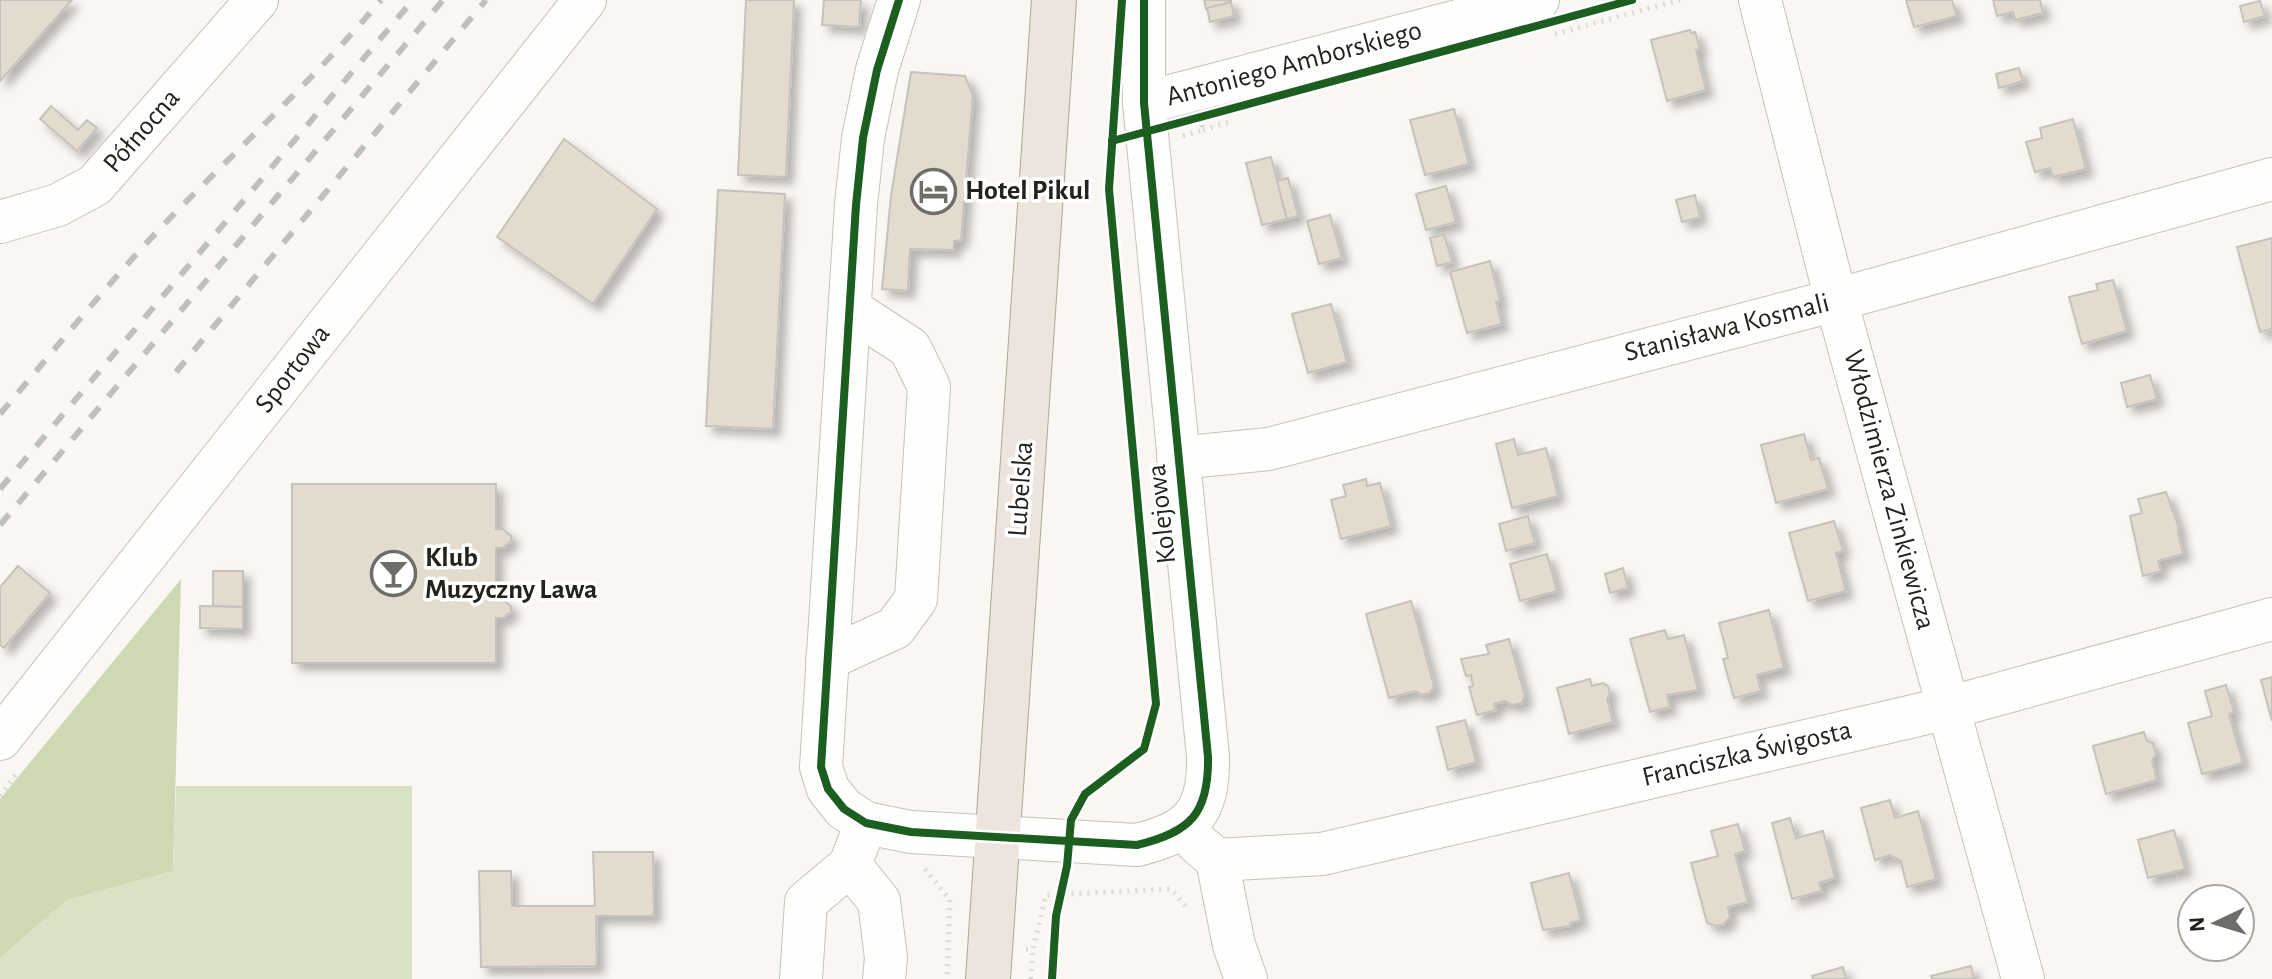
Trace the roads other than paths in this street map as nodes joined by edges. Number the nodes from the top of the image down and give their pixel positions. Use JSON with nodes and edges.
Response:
{"nodes":[{"id":1,"x":257,"y":0,"type":"edge"},
{"id":2,"x":585,"y":0,"type":"edge"},
{"id":3,"x":899,"y":0,"type":"edge"},
{"id":4,"x":1054,"y":0,"type":"edge"},
{"id":5,"x":1144,"y":0,"type":"edge"},
{"id":6,"x":1538,"y":0,"type":"edge"},
{"id":7,"x":1760,"y":0,"type":"edge"},
{"id":8,"x":1145,"y":118,"type":"junction"},
{"id":9,"x":2272,"y":179,"type":"edge"},
{"id":10,"x":0,"y":222,"type":"edge"},
{"id":11,"x":1836,"y":300,"type":"junction"},
{"id":12,"x":850,"y":309,"type":"junction"},
{"id":13,"x":1178,"y":458,"type":"junction"},
{"id":14,"x":2272,"y":619,"type":"edge"},
{"id":15,"x":827,"y":659,"type":"junction"},
{"id":16,"x":1948,"y":708,"type":"junction"},
{"id":17,"x":0,"y":739,"type":"edge"},
{"id":18,"x":866,"y":823,"type":"junction"},
{"id":19,"x":1182,"y":829,"type":"junction"},
{"id":20,"x":997,"y":838,"type":"junction"},
{"id":21,"x":1217,"y":860,"type":"junction"},
{"id":22,"x":850,"y":865,"type":"junction"},
{"id":23,"x":976,"y":956,"type":"edge"},
{"id":24,"x":801,"y":979,"type":"edge"},
{"id":25,"x":884,"y":979,"type":"edge"},
{"id":26,"x":1246,"y":979,"type":"edge"},
{"id":27,"x":2023,"y":979,"type":"edge"}],
"edges":[{"from":1,"to":10,"type":"street","name":"Północna"},
{"from":2,"to":17,"type":"street","name":"Sportowa"},
{"from":3,"to":12,"type":"street"},
{"from":4,"to":20,"type":"main road","name":"Lubelska"},
{"from":5,"to":8,"type":"street","name":"Kolejowa"},
{"from":6,"to":8,"type":"street","name":"Antoniego Amborskiego"},
{"from":7,"to":11,"type":"street","name":"Włodzimierza Zinkiewicza"},
{"from":8,"to":13,"type":"street","name":"Kolejowa"},
{"from":9,"to":11,"type":"street","name":"Stanisława Kosmali"},
{"from":11,"to":13,"type":"street","name":"Stanisława Kosmali"},
{"from":11,"to":16,"type":"street","name":"Włodzimierza Zinkiewicza"},
{"from":12,"to":15,"type":"street"},
{"from":12,"to":15,"type":"street"},
{"from":13,"to":19,"type":"street","name":"Kolejowa"},
{"from":14,"to":16,"type":"street","name":"Franciszka Świgosta"},
{"from":15,"to":18,"type":"street"},
{"from":16,"to":21,"type":"street","name":"Franciszka Świgosta"},
{"from":16,"to":27,"type":"street","name":"Włodzimierza Zinkiewicza"},
{"from":18,"to":20,"type":"street"},
{"from":18,"to":22,"type":"street"},
{"from":19,"to":20,"type":"street"},
{"from":19,"to":21,"type":"street"},
{"from":20,"to":23,"type":"main road","name":"Lubelska"},
{"from":21,"to":26,"type":"street"},
{"from":22,"to":24,"type":"street"},
{"from":22,"to":25,"type":"street"}]}
